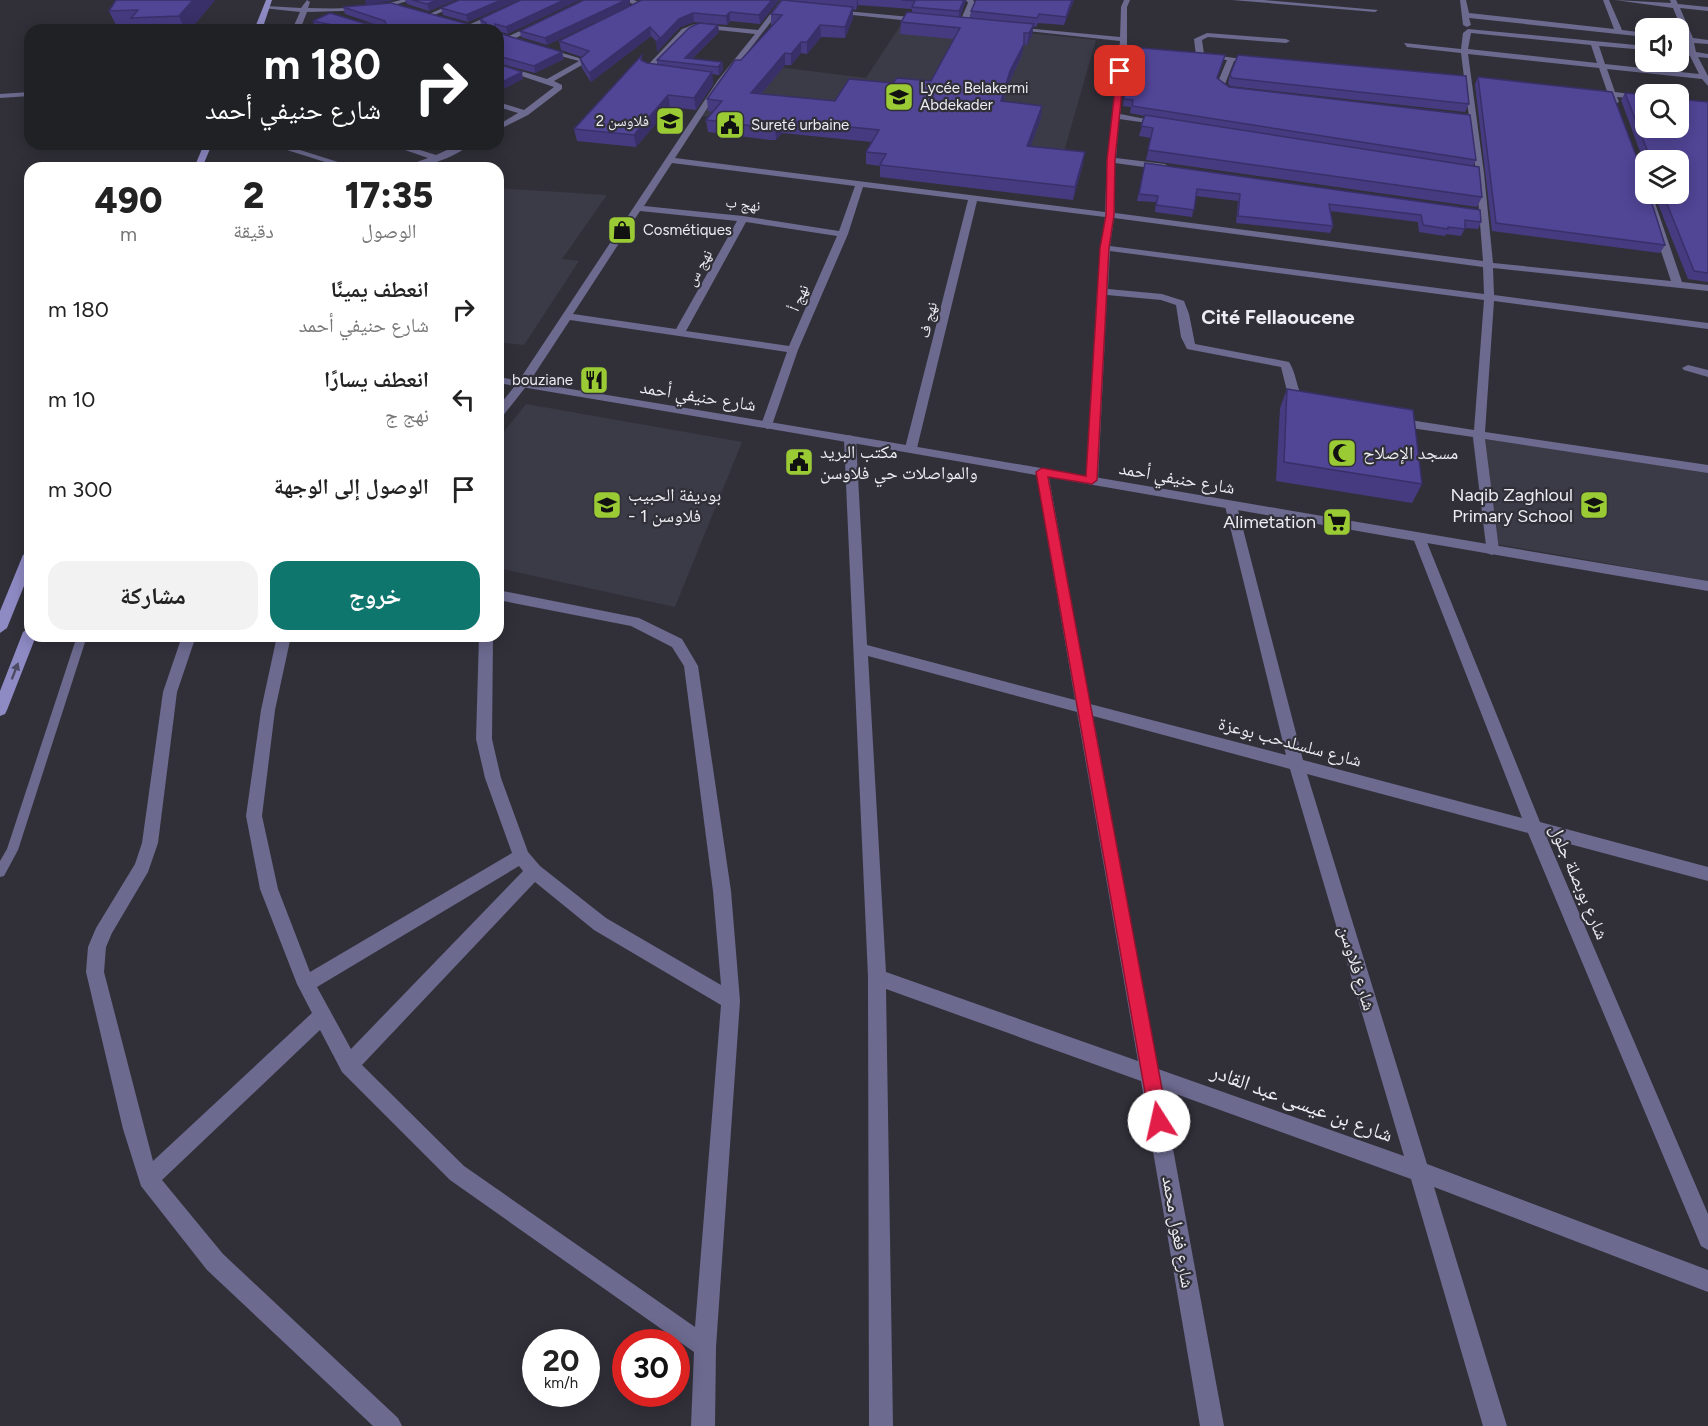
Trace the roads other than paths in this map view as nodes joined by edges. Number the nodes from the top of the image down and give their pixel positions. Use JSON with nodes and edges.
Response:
{"nodes":[{"id":1,"x":269,"y":0,"type":"edge"},
{"id":2,"x":308,"y":0,"type":"edge"},
{"id":3,"x":344,"y":0,"type":"edge"},
{"id":4,"x":377,"y":0,"type":"edge"},
{"id":5,"x":408,"y":0,"type":"edge"},
{"id":6,"x":466,"y":0,"type":"edge"},
{"id":7,"x":530,"y":0,"type":"edge"},
{"id":8,"x":627,"y":0,"type":"edge"},
{"id":9,"x":969,"y":0,"type":"edge"},
{"id":10,"x":1127,"y":0,"type":"edge"},
{"id":11,"x":1235,"y":0,"type":"edge"},
{"id":12,"x":1463,"y":0,"type":"edge"},
{"id":13,"x":1606,"y":0,"type":"edge"},
{"id":14,"x":1618,"y":0,"type":"edge"},
{"id":15,"x":783,"y":3,"type":"edge"},
{"id":16,"x":1675,"y":3,"type":"edge"},
{"id":17,"x":395,"y":5,"type":"junction"},
{"id":18,"x":266,"y":8,"type":"junction"},
{"id":19,"x":792,"y":8,"type":"edge"},
{"id":20,"x":1708,"y":9,"type":"edge"},
{"id":21,"x":305,"y":10,"type":"junction"},
{"id":22,"x":320,"y":10,"type":"junction"},
{"id":23,"x":413,"y":10,"type":"edge"},
{"id":24,"x":1375,"y":10,"type":"dead end"},
{"id":25,"x":826,"y":11,"type":"edge"},
{"id":26,"x":422,"y":12,"type":"edge"},
{"id":27,"x":430,"y":15,"type":"junction"},
{"id":28,"x":1465,"y":15,"type":"junction"},
{"id":29,"x":440,"y":18,"type":"edge"},
{"id":30,"x":618,"y":18,"type":"edge"},
{"id":31,"x":550,"y":19,"type":"edge"},
{"id":32,"x":351,"y":20,"type":"edge"},
{"id":33,"x":929,"y":21,"type":"edge"},
{"id":34,"x":460,"y":23,"type":"edge"},
{"id":35,"x":952,"y":23,"type":"edge"},
{"id":36,"x":260,"y":24,"type":"edge"},
{"id":37,"x":299,"y":24,"type":"edge"},
{"id":38,"x":463,"y":24,"type":"edge"},
{"id":39,"x":475,"y":24,"type":"edge"},
{"id":40,"x":963,"y":24,"type":"junction"},
{"id":41,"x":975,"y":25,"type":"edge"},
{"id":42,"x":1009,"y":29,"type":"edge"},
{"id":43,"x":1468,"y":31,"type":"junction"},
{"id":44,"x":759,"y":32,"type":"junction"},
{"id":45,"x":1619,"y":32,"type":"junction"},
{"id":46,"x":1635,"y":34,"type":"edge"},
{"id":47,"x":504,"y":37,"type":"edge"},
{"id":48,"x":509,"y":38,"type":"junction"},
{"id":49,"x":1690,"y":40,"type":"junction"},
{"id":50,"x":519,"y":41,"type":"edge"},
{"id":51,"x":1286,"y":41,"type":"dead end"},
{"id":52,"x":1708,"y":42,"type":"edge"},
{"id":53,"x":1593,"y":43,"type":"junction"},
{"id":54,"x":1122,"y":44,"type":"junction"},
{"id":55,"x":558,"y":45,"type":"edge"},
{"id":56,"x":1407,"y":45,"type":"dead end"},
{"id":57,"x":538,"y":47,"type":"edge"},
{"id":58,"x":1635,"y":47,"type":"edge"},
{"id":59,"x":548,"y":50,"type":"junction"},
{"id":60,"x":1464,"y":51,"type":"junction"},
{"id":61,"x":1156,"y":52,"type":"edge"},
{"id":62,"x":1689,"y":53,"type":"edge"},
{"id":63,"x":1692,"y":53,"type":"junction"},
{"id":64,"x":1189,"y":55,"type":"edge"},
{"id":65,"x":1200,"y":56,"type":"junction"},
{"id":66,"x":1708,"y":56,"type":"edge"},
{"id":67,"x":1231,"y":59,"type":"junction"},
{"id":68,"x":1267,"y":62,"type":"edge"},
{"id":69,"x":1602,"y":66,"type":"junction"},
{"id":70,"x":504,"y":68,"type":"edge"},
{"id":71,"x":668,"y":75,"type":"edge"},
{"id":72,"x":1457,"y":77,"type":"edge"},
{"id":73,"x":1469,"y":78,"type":"junction"},
{"id":74,"x":711,"y":79,"type":"edge"},
{"id":75,"x":1480,"y":79,"type":"edge"},
{"id":76,"x":722,"y":80,"type":"junction"},
{"id":77,"x":548,"y":81,"type":"junction"},
{"id":78,"x":1706,"y":81,"type":"edge"},
{"id":79,"x":1580,"y":90,"type":"edge"},
{"id":80,"x":1245,"y":93,"type":"edge"},
{"id":81,"x":24,"y":94,"type":"edge"},
{"id":82,"x":1613,"y":94,"type":"junction"},
{"id":83,"x":0,"y":96,"type":"edge"},
{"id":84,"x":1635,"y":97,"type":"edge"},
{"id":85,"x":504,"y":106,"type":"edge"},
{"id":86,"x":525,"y":113,"type":"junction"},
{"id":87,"x":1114,"y":116,"type":"junction"},
{"id":88,"x":1620,"y":116,"type":"edge"},
{"id":89,"x":1462,"y":117,"type":"edge"},
{"id":90,"x":1474,"y":118,"type":"junction"},
{"id":91,"x":504,"y":125,"type":"edge"},
{"id":92,"x":1173,"y":125,"type":"edge"},
{"id":93,"x":292,"y":150,"type":"edge"},
{"id":94,"x":411,"y":150,"type":"edge"},
{"id":95,"x":454,"y":150,"type":"edge"},
{"id":96,"x":436,"y":158,"type":"junction"},
{"id":97,"x":668,"y":160,"type":"junction"},
{"id":98,"x":1111,"y":160,"type":"junction"},
{"id":99,"x":333,"y":162,"type":"edge"},
{"id":100,"x":423,"y":162,"type":"edge"},
{"id":101,"x":1181,"y":170,"type":"edge"},
{"id":102,"x":1468,"y":171,"type":"edge"},
{"id":103,"x":1480,"y":173,"type":"junction"},
{"id":104,"x":860,"y":183,"type":"junction"},
{"id":105,"x":973,"y":198,"type":"junction"},
{"id":106,"x":1650,"y":204,"type":"edge"},
{"id":107,"x":639,"y":208,"type":"junction"},
{"id":108,"x":1471,"y":211,"type":"edge"},
{"id":109,"x":1482,"y":213,"type":"junction"},
{"id":110,"x":1110,"y":215,"type":"junction"},
{"id":111,"x":743,"y":219,"type":"junction"},
{"id":112,"x":843,"y":234,"type":"junction"},
{"id":113,"x":1105,"y":248,"type":"junction"},
{"id":114,"x":1488,"y":265,"type":"junction"},
{"id":115,"x":1677,"y":283,"type":"junction"},
{"id":116,"x":1708,"y":288,"type":"edge"},
{"id":117,"x":1102,"y":291,"type":"junction"},
{"id":118,"x":1489,"y":298,"type":"junction"},
{"id":119,"x":567,"y":316,"type":"junction"},
{"id":120,"x":1708,"y":326,"type":"edge"},
{"id":121,"x":680,"y":331,"type":"junction"},
{"id":122,"x":793,"y":350,"type":"junction"},
{"id":123,"x":1688,"y":368,"type":"dead end"},
{"id":124,"x":1708,"y":374,"type":"edge"},
{"id":125,"x":504,"y":381,"type":"edge"},
{"id":126,"x":522,"y":384,"type":"junction"},
{"id":127,"x":504,"y":407,"type":"edge"},
{"id":128,"x":1312,"y":408,"type":"edge"},
{"id":129,"x":1390,"y":421,"type":"edge"},
{"id":130,"x":767,"y":425,"type":"junction"},
{"id":131,"x":1479,"y":436,"type":"junction"},
{"id":132,"x":850,"y":439,"type":"junction"},
{"id":133,"x":911,"y":448,"type":"junction"},
{"id":134,"x":1708,"y":469,"type":"edge"},
{"id":135,"x":1042,"y":472,"type":"junction"},
{"id":136,"x":1092,"y":480,"type":"junction"},
{"id":137,"x":1231,"y":506,"type":"junction"},
{"id":138,"x":1419,"y":538,"type":"junction"},
{"id":139,"x":1492,"y":550,"type":"junction"},
{"id":140,"x":24,"y":570,"type":"edge"},
{"id":141,"x":1708,"y":586,"type":"edge"},
{"id":142,"x":504,"y":596,"type":"edge"},
{"id":143,"x":0,"y":628,"type":"edge"},
{"id":144,"x":26,"y":642,"type":"edge"},
{"id":145,"x":80,"y":642,"type":"edge"},
{"id":146,"x":187,"y":642,"type":"edge"},
{"id":147,"x":283,"y":642,"type":"edge"},
{"id":148,"x":486,"y":642,"type":"edge"},
{"id":149,"x":862,"y":649,"type":"junction"},
{"id":150,"x":1083,"y":707,"type":"junction"},
{"id":151,"x":0,"y":710,"type":"edge"},
{"id":152,"x":1296,"y":763,"type":"junction"},
{"id":153,"x":1534,"y":827,"type":"junction"},
{"id":154,"x":521,"y":856,"type":"junction"},
{"id":155,"x":534,"y":871,"type":"junction"},
{"id":156,"x":0,"y":872,"type":"edge"},
{"id":157,"x":1708,"y":874,"type":"edge"},
{"id":158,"x":876,"y":976,"type":"junction"},
{"id":159,"x":306,"y":984,"type":"junction"},
{"id":160,"x":731,"y":1001,"type":"junction"},
{"id":161,"x":322,"y":1016,"type":"junction"},
{"id":162,"x":349,"y":1065,"type":"junction"},
{"id":163,"x":1151,"y":1074,"type":"junction"},
{"id":164,"x":1417,"y":1171,"type":"junction"},
{"id":165,"x":148,"y":1179,"type":"junction"},
{"id":166,"x":1708,"y":1239,"type":"edge"},
{"id":167,"x":1708,"y":1281,"type":"edge"},
{"id":168,"x":705,"y":1347,"type":"junction"},
{"id":169,"x":390,"y":1426,"type":"edge"},
{"id":170,"x":703,"y":1426,"type":"edge"},
{"id":171,"x":881,"y":1426,"type":"edge"},
{"id":172,"x":1212,"y":1426,"type":"edge"},
{"id":173,"x":1495,"y":1426,"type":"edge"}],
"edges":[{"from":1,"to":18,"type":"main road"},
{"from":2,"to":21,"type":"street"},
{"from":3,"to":22,"type":"street"},
{"from":4,"to":17,"type":"street"},
{"from":5,"to":17,"type":"street"},
{"from":6,"to":27,"type":"street"},
{"from":7,"to":39,"type":"street"},
{"from":8,"to":30,"type":"street"},
{"from":9,"to":40,"type":"street"},
{"from":10,"to":54,"type":"street"},
{"from":11,"to":24,"type":"street"},
{"from":12,"to":28,"type":"street"},
{"from":13,"to":45,"type":"street"},
{"from":14,"to":16,"type":"street"},
{"from":15,"to":19,"type":"street"},
{"from":15,"to":44,"type":"street"},
{"from":16,"to":20,"type":"street"},
{"from":16,"to":49,"type":"street"},
{"from":17,"to":22,"type":"street"},
{"from":17,"to":23,"type":"street"},
{"from":18,"to":21,"type":"street"},
{"from":18,"to":36,"type":"main road"},
{"from":21,"to":22,"type":"street"},
{"from":21,"to":37,"type":"street"},
{"from":22,"to":32,"type":"street"},
{"from":25,"to":33,"type":"street"},
{"from":26,"to":27,"type":"street"},
{"from":27,"to":29,"type":"street"},
{"from":28,"to":43,"type":"street"},
{"from":28,"to":45,"type":"street"},
{"from":31,"to":48,"type":"street"},
{"from":34,"to":38,"type":"street"},
{"from":35,"to":40,"type":"street"},
{"from":40,"to":41,"type":"street"},
{"from":42,"to":54,"type":"street"},
{"from":43,"to":53,"type":"street"},
{"from":43,"to":60,"type":"street"},
{"from":44,"to":71,"type":"street"},
{"from":44,"to":76,"type":"street"},
{"from":45,"to":46,"type":"street"},
{"from":47,"to":48,"type":"street"},
{"from":48,"to":50,"type":"street"},
{"from":49,"to":52,"type":"street"},
{"from":49,"to":63,"type":"street"},
{"from":51,"to":65,"type":"street"},
{"from":53,"to":58,"type":"street"},
{"from":53,"to":69,"type":"street"},
{"from":54,"to":61,"type":"street"},
{"from":54,"to":87,"type":"street"},
{"from":55,"to":59,"type":"street"},
{"from":56,"to":60,"type":"street"},
{"from":57,"to":59,"type":"street"},
{"from":59,"to":77,"type":"street"},
{"from":60,"to":69,"type":"street"},
{"from":60,"to":73,"type":"street"},
{"from":62,"to":63,"type":"street"},
{"from":63,"to":66,"type":"street"},
{"from":63,"to":78,"type":"street"},
{"from":64,"to":65,"type":"street"},
{"from":65,"to":67,"type":"street"},
{"from":67,"to":68,"type":"street"},
{"from":67,"to":80,"type":"street"},
{"from":69,"to":78,"type":"street"},
{"from":69,"to":82,"type":"street"},
{"from":70,"to":77,"type":"street"},
{"from":72,"to":73,"type":"street"},
{"from":73,"to":75,"type":"street"},
{"from":73,"to":90,"type":"street"},
{"from":74,"to":76,"type":"street"},
{"from":76,"to":97,"type":"street"},
{"from":77,"to":86,"type":"street"},
{"from":79,"to":82,"type":"street"},
{"from":81,"to":83,"type":"street"},
{"from":82,"to":84,"type":"street"},
{"from":82,"to":88,"type":"street"},
{"from":85,"to":86,"type":"street"},
{"from":86,"to":91,"type":"street"},
{"from":87,"to":92,"type":"street"},
{"from":87,"to":98,"type":"street"},
{"from":89,"to":90,"type":"street"},
{"from":90,"to":103,"type":"street"},
{"from":93,"to":99,"type":"street"},
{"from":94,"to":96,"type":"street"},
{"from":95,"to":96,"type":"street"},
{"from":96,"to":100,"type":"street"},
{"from":97,"to":104,"type":"street"},
{"from":97,"to":107,"type":"street"},
{"from":98,"to":101,"type":"street"},
{"from":98,"to":110,"type":"street"},
{"from":102,"to":103,"type":"street"},
{"from":103,"to":109,"type":"street"},
{"from":104,"to":105,"type":"street"},
{"from":104,"to":112,"type":"street","name":"نهج أ"},
{"from":105,"to":110,"type":"street"},
{"from":105,"to":133,"type":"street","name":"نهج ف"},
{"from":106,"to":115,"type":"street"},
{"from":107,"to":111,"type":"street","name":"نهج ب"},
{"from":107,"to":119,"type":"street"},
{"from":108,"to":109,"type":"street"},
{"from":109,"to":114,"type":"street"},
{"from":110,"to":113,"type":"street"},
{"from":110,"to":114,"type":"street"},
{"from":111,"to":112,"type":"street","name":"نهج ب"},
{"from":111,"to":121,"type":"street","name":"نهج س"},
{"from":112,"to":122,"type":"street","name":"نهج أ"},
{"from":113,"to":117,"type":"street"},
{"from":113,"to":118,"type":"street"},
{"from":114,"to":115,"type":"street"},
{"from":114,"to":118,"type":"street"},
{"from":115,"to":116,"type":"street"},
{"from":117,"to":128,"type":"street"},
{"from":117,"to":136,"type":"street"},
{"from":118,"to":120,"type":"street"},
{"from":118,"to":131,"type":"street"},
{"from":119,"to":121,"type":"street"},
{"from":119,"to":126,"type":"street"},
{"from":121,"to":122,"type":"street"},
{"from":122,"to":130,"type":"street","name":"نهج أ"},
{"from":123,"to":124,"type":"street"},
{"from":125,"to":126,"type":"street","name":"شارع حنيفي أحمد"},
{"from":126,"to":127,"type":"street"},
{"from":126,"to":130,"type":"street","name":"شارع حنيفي أحمد"},
{"from":129,"to":131,"type":"street"},
{"from":130,"to":132,"type":"street","name":"شارع حنيفي أحمد"},
{"from":131,"to":134,"type":"street"},
{"from":131,"to":139,"type":"street"},
{"from":132,"to":133,"type":"street","name":"شارع حنيفي أحمد"},
{"from":132,"to":149,"type":"street"},
{"from":133,"to":135,"type":"street","name":"شارع حنيفي أحمد"},
{"from":135,"to":136,"type":"street","name":"شارع حنيفي أحمد"},
{"from":135,"to":150,"type":"street","name":"شارع فغول محمد"},
{"from":136,"to":137,"type":"street","name":"شارع حنيفي أحمد"},
{"from":137,"to":138,"type":"street","name":"شارع حنيفي أحمد"},
{"from":137,"to":152,"type":"street","name":"شارع فلاوسن"},
{"from":138,"to":139,"type":"street","name":"شارع حنيفي أحمد"},
{"from":138,"to":153,"type":"street","name":"شارع بوبصلة جلول"},
{"from":139,"to":141,"type":"street","name":"شارع حنيفي أحمد"},
{"from":140,"to":143,"type":"main road"},
{"from":142,"to":160,"type":"street"},
{"from":151,"to":144,"type":"main road","one_way":true},
{"from":145,"to":156,"type":"lane"},
{"from":146,"to":165,"type":"street"},
{"from":147,"to":159,"type":"street"},
{"from":148,"to":154,"type":"street"},
{"from":149,"to":150,"type":"street","name":"شارع سلسلدحب بوعزة"},
{"from":149,"to":158,"type":"street"},
{"from":150,"to":152,"type":"street","name":"شارع سلسلدحب بوعزة"},
{"from":150,"to":163,"type":"street","name":"شارع فغول محمد"},
{"from":152,"to":153,"type":"street","name":"شارع سلسلدحب بوعزة"},
{"from":152,"to":164,"type":"street","name":"شارع فلاوسن"},
{"from":153,"to":157,"type":"street","name":"شارع سلسلدحب بوعزة"},
{"from":153,"to":166,"type":"street","name":"شارع بوبصلة جلول"},
{"from":154,"to":155,"type":"street"},
{"from":154,"to":159,"type":"street"},
{"from":155,"to":160,"type":"street"},
{"from":155,"to":162,"type":"street"},
{"from":158,"to":163,"type":"street","name":"شارع بن عيسى عبد القادر"},
{"from":158,"to":171,"type":"street"},
{"from":159,"to":161,"type":"street"},
{"from":160,"to":168,"type":"street"},
{"from":161,"to":162,"type":"street"},
{"from":161,"to":165,"type":"street"},
{"from":162,"to":168,"type":"street"},
{"from":163,"to":164,"type":"street","name":"شارع بن عيسى عبد القادر"},
{"from":163,"to":172,"type":"street","name":"شارع فغول محمد"},
{"from":164,"to":167,"type":"street","name":"شارع بن عيسى عبد القادر"},
{"from":164,"to":173,"type":"street","name":"شارع فلاوسن"},
{"from":165,"to":169,"type":"street"},
{"from":168,"to":170,"type":"street"}]}
